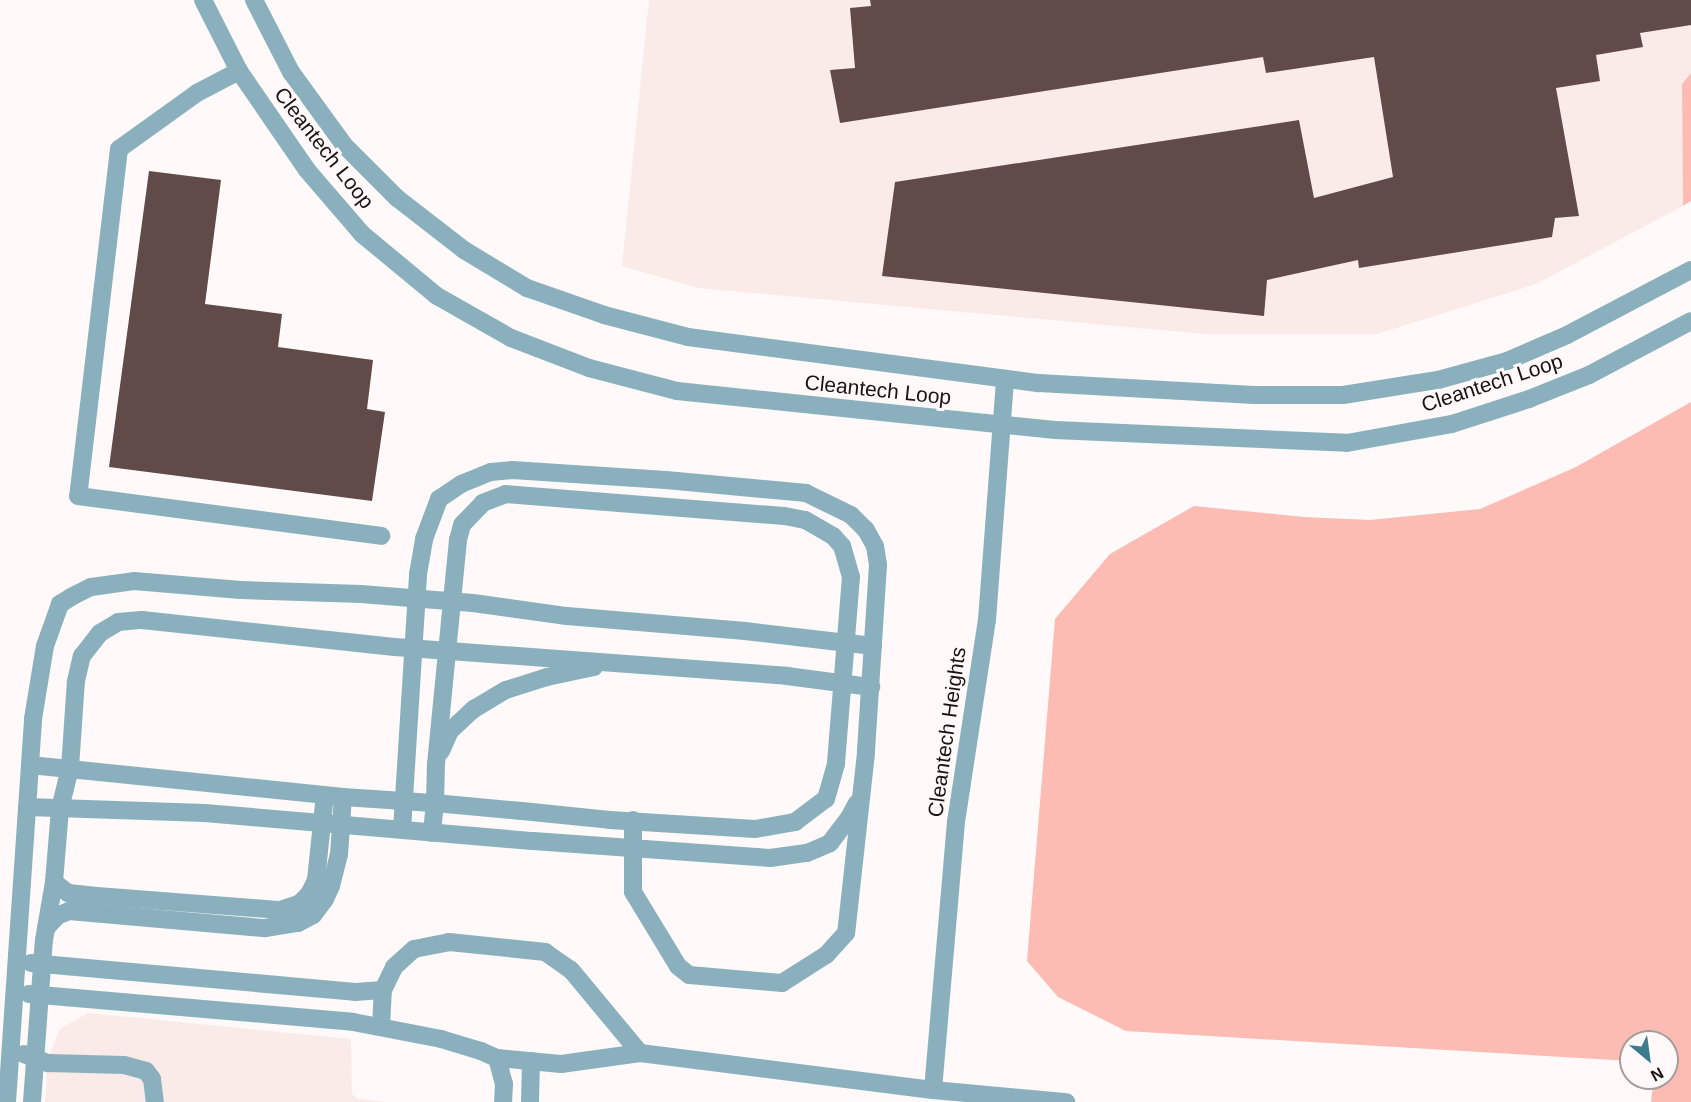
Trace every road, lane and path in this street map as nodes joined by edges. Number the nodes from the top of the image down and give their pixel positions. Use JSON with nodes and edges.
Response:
{"nodes":[{"id":1,"x":203,"y":0,"type":"edge"},
{"id":2,"x":254,"y":0,"type":"edge"},
{"id":3,"x":239,"y":71,"type":"junction"},
{"id":4,"x":1691,"y":270,"type":"edge"},
{"id":5,"x":1691,"y":321,"type":"edge"},
{"id":6,"x":1005,"y":379,"type":"junction"},
{"id":7,"x":1003,"y":426,"type":"junction"},
{"id":8,"x":381,"y":536,"type":"dead end"},
{"id":9,"x":416,"y":599,"type":"junction"},
{"id":10,"x":452,"y":601,"type":"junction"},
{"id":11,"x":846,"y":642,"type":"junction"},
{"id":12,"x":873,"y":646,"type":"junction"},
{"id":13,"x":413,"y":648,"type":"junction"},
{"id":14,"x":447,"y":651,"type":"junction"},
{"id":15,"x":613,"y":662,"type":"junction"},
{"id":16,"x":842,"y":684,"type":"junction"},
{"id":17,"x":871,"y":687,"type":"junction"},
{"id":18,"x":436,"y":763,"type":"junction"},
{"id":19,"x":30,"y":765,"type":"junction"},
{"id":20,"x":70,"y":768,"type":"junction"},
{"id":21,"x":334,"y":796,"type":"junction"},
{"id":22,"x":861,"y":796,"type":"junction"},
{"id":23,"x":404,"y":801,"type":"junction"},
{"id":24,"x":435,"y":803,"type":"junction"},
{"id":25,"x":27,"y":807,"type":"junction"},
{"id":26,"x":60,"y":809,"type":"junction"},
{"id":27,"x":633,"y":820,"type":"junction"},
{"id":28,"x":322,"y":823,"type":"junction"},
{"id":29,"x":341,"y":826,"type":"junction"},
{"id":30,"x":402,"y":830,"type":"junction"},
{"id":31,"x":432,"y":833,"type":"junction"},
{"id":32,"x":632,"y":849,"type":"junction"},
{"id":33,"x":54,"y":882,"type":"junction"},
{"id":34,"x":46,"y":928,"type":"junction"},
{"id":35,"x":18,"y":962,"type":"junction"},
{"id":36,"x":42,"y":965,"type":"junction"},
{"id":37,"x":383,"y":990,"type":"junction"},
{"id":38,"x":15,"y":993,"type":"junction"},
{"id":39,"x":41,"y":995,"type":"junction"},
{"id":40,"x":381,"y":1026,"type":"junction"},
{"id":41,"x":12,"y":1047,"type":"junction"},
{"id":42,"x":640,"y":1053,"type":"junction"},
{"id":43,"x":34,"y":1058,"type":"junction"},
{"id":44,"x":497,"y":1058,"type":"junction"},
{"id":45,"x":531,"y":1061,"type":"junction"},
{"id":46,"x":933,"y":1090,"type":"junction"},
{"id":47,"x":7,"y":1102,"type":"edge"},
{"id":48,"x":32,"y":1102,"type":"edge"},
{"id":49,"x":155,"y":1102,"type":"edge"},
{"id":50,"x":503,"y":1102,"type":"edge"},
{"id":51,"x":530,"y":1102,"type":"edge"},
{"id":52,"x":1066,"y":1102,"type":"edge"}],
"edges":[{"from":1,"to":3,"type":"street","name":"Cleantech Loop"},
{"from":2,"to":6,"type":"street","name":"Cleantech Loop"},
{"from":3,"to":7,"type":"street","name":"Cleantech Loop"},
{"from":3,"to":8,"type":"street"},
{"from":4,"to":6,"type":"street","name":"Cleantech Loop"},
{"from":5,"to":7,"type":"street","name":"Cleantech Loop"},
{"from":6,"to":7,"type":"street","name":"Cleantech Heights"},
{"from":7,"to":46,"type":"street","name":"Cleantech Heights"},
{"from":9,"to":10,"type":"street"},
{"from":9,"to":12,"type":"street"},
{"from":9,"to":13,"type":"street"},
{"from":9,"to":19,"type":"street"},
{"from":10,"to":11,"type":"street"},
{"from":10,"to":11,"type":"street"},
{"from":10,"to":14,"type":"street"},
{"from":11,"to":12,"type":"street"},
{"from":11,"to":16,"type":"street"},
{"from":12,"to":17,"type":"street"},
{"from":13,"to":14,"type":"street"},
{"from":13,"to":20,"type":"street"},
{"from":13,"to":23,"type":"street"},
{"from":14,"to":15,"type":"street"},
{"from":14,"to":18,"type":"street"},
{"from":15,"to":16,"type":"street"},
{"from":15,"to":18,"type":"street"},
{"from":16,"to":17,"type":"street"},
{"from":16,"to":27,"type":"street"},
{"from":17,"to":22,"type":"street"},
{"from":18,"to":24,"type":"street"},
{"from":19,"to":20,"type":"street"},
{"from":19,"to":25,"type":"street"},
{"from":20,"to":21,"type":"street"},
{"from":20,"to":26,"type":"street"},
{"from":21,"to":23,"type":"street"},
{"from":21,"to":28,"type":"street"},
{"from":21,"to":29,"type":"street"},
{"from":22,"to":32,"type":"street"},
{"from":22,"to":32,"type":"street"},
{"from":23,"to":24,"type":"street"},
{"from":23,"to":30,"type":"street"},
{"from":24,"to":27,"type":"street"},
{"from":24,"to":31,"type":"street"},
{"from":25,"to":26,"type":"street"},
{"from":25,"to":35,"type":"street"},
{"from":26,"to":28,"type":"street"},
{"from":26,"to":33,"type":"street"},
{"from":27,"to":32,"type":"street"},
{"from":28,"to":29,"type":"street"},
{"from":28,"to":33,"type":"street"},
{"from":29,"to":30,"type":"street"},
{"from":29,"to":34,"type":"street"},
{"from":30,"to":31,"type":"street"},
{"from":31,"to":32,"type":"street"},
{"from":33,"to":34,"type":"street"},
{"from":34,"to":36,"type":"street"},
{"from":35,"to":36,"type":"street"},
{"from":35,"to":38,"type":"street"},
{"from":36,"to":37,"type":"street"},
{"from":36,"to":39,"type":"street"},
{"from":37,"to":40,"type":"street"},
{"from":37,"to":42,"type":"street"},
{"from":38,"to":39,"type":"street"},
{"from":38,"to":41,"type":"street"},
{"from":39,"to":40,"type":"street"},
{"from":39,"to":43,"type":"street"},
{"from":40,"to":44,"type":"street"},
{"from":41,"to":43,"type":"street"},
{"from":41,"to":47,"type":"street"},
{"from":42,"to":45,"type":"street"},
{"from":42,"to":46,"type":"street"},
{"from":43,"to":48,"type":"street"},
{"from":43,"to":49,"type":"street"},
{"from":44,"to":45,"type":"street"},
{"from":44,"to":50,"type":"street"},
{"from":45,"to":51,"type":"street"},
{"from":46,"to":52,"type":"street"}]}
